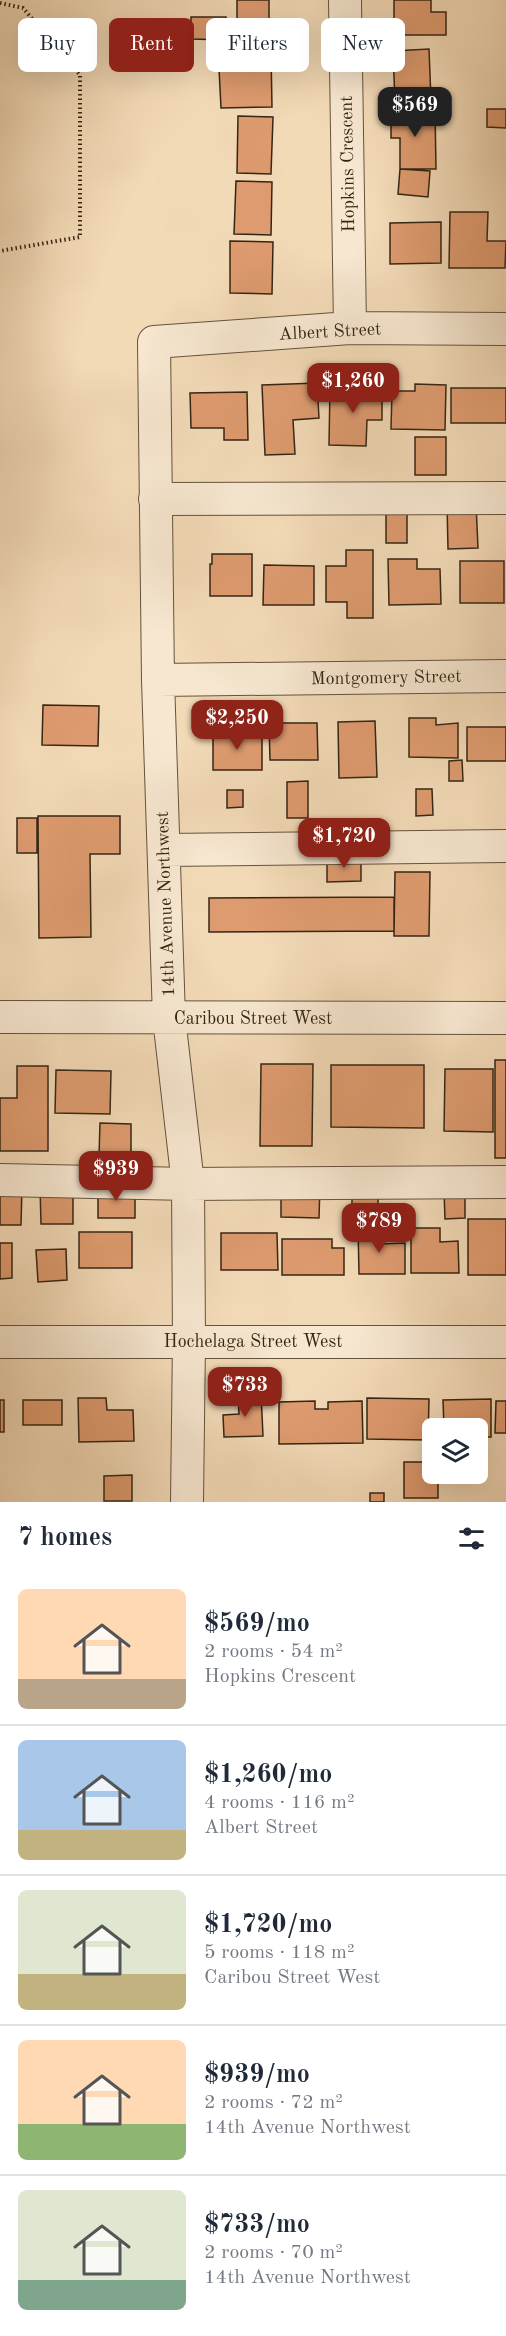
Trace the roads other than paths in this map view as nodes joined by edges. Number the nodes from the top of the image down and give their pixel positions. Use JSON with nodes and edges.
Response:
{"nodes":[{"id":1,"x":345,"y":0,"type":"edge"},
{"id":2,"x":350,"y":328,"type":"junction"},
{"id":3,"x":506,"y":329,"type":"edge"},
{"id":4,"x":154,"y":342,"type":"joint"},
{"id":5,"x":506,"y":498,"type":"edge"},
{"id":6,"x":155,"y":499,"type":"junction"},
{"id":7,"x":506,"y":676,"type":"edge"},
{"id":8,"x":158,"y":680,"type":"junction"},
{"id":9,"x":506,"y":846,"type":"edge"},
{"id":10,"x":164,"y":850,"type":"junction"},
{"id":11,"x":0,"y":1017,"type":"edge"},
{"id":12,"x":169,"y":1018,"type":"junction"},
{"id":13,"x":506,"y":1018,"type":"edge"},
{"id":14,"x":0,"y":1180,"type":"edge"},
{"id":15,"x":506,"y":1182,"type":"edge"},
{"id":16,"x":188,"y":1184,"type":"junction"},
{"id":17,"x":189,"y":1341,"type":"junction"},
{"id":18,"x":0,"y":1342,"type":"edge"},
{"id":19,"x":506,"y":1342,"type":"edge"},
{"id":20,"x":187,"y":1502,"type":"edge"}],
"edges":[{"from":1,"to":2,"type":"street","name":"Hopkins Crescent"},
{"from":2,"to":3,"type":"street","name":"Albert Street"},
{"from":2,"to":4,"type":"street","name":"Albert Street"},
{"from":4,"to":6,"type":"street","name":"14th Avenue Northwest"},
{"from":5,"to":6,"type":"street"},
{"from":6,"to":8,"type":"street","name":"14th Avenue Northwest"},
{"from":7,"to":8,"type":"street","name":"Montgomery Street"},
{"from":8,"to":10,"type":"street","name":"14th Avenue Northwest"},
{"from":9,"to":10,"type":"street"},
{"from":10,"to":12,"type":"street","name":"14th Avenue Northwest"},
{"from":11,"to":12,"type":"street","name":"Caribou Street West"},
{"from":12,"to":13,"type":"street","name":"Caribou Street West"},
{"from":12,"to":16,"type":"street","name":"14th Avenue Northwest"},
{"from":14,"to":16,"type":"street"},
{"from":15,"to":16,"type":"street"},
{"from":16,"to":17,"type":"street","name":"14th Avenue Northwest"},
{"from":17,"to":18,"type":"street","name":"Hochelaga Street West"},
{"from":17,"to":19,"type":"street","name":"Hochelaga Street West"},
{"from":17,"to":20,"type":"street","name":"14th Avenue Northwest"}]}
